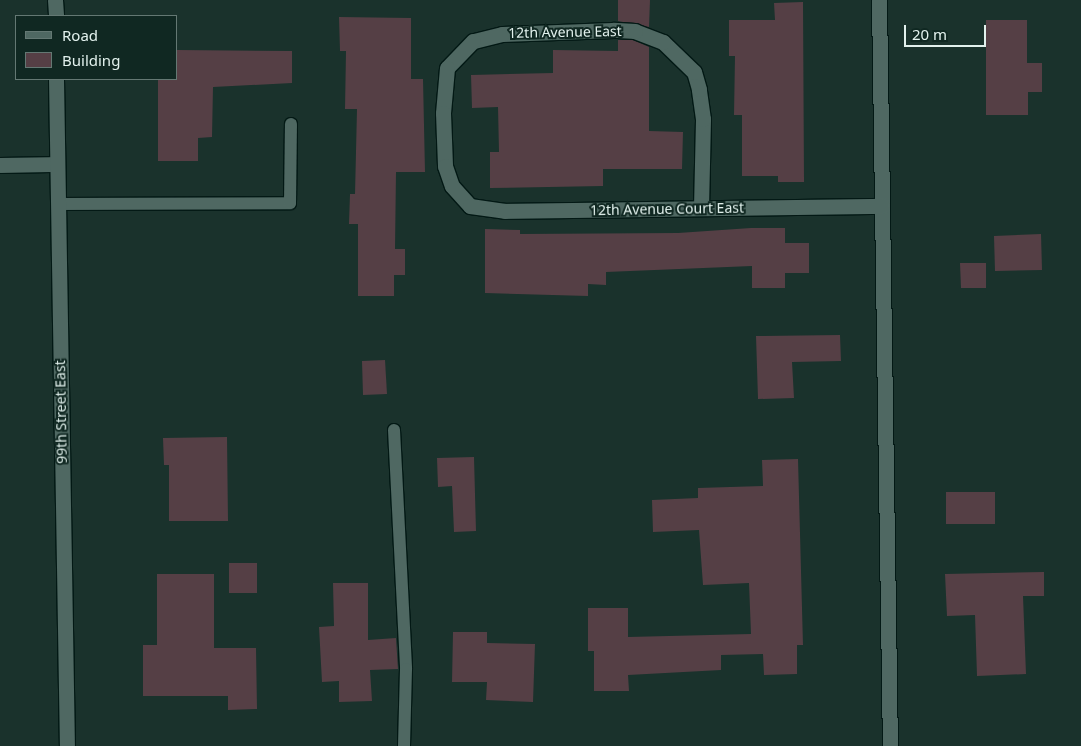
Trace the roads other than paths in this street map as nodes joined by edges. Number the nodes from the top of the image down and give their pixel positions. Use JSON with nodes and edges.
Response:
{"nodes":[{"id":1,"x":55,"y":0,"type":"edge"},
{"id":2,"x":879,"y":0,"type":"edge"},
{"id":3,"x":56,"y":15,"type":"edge"},
{"id":4,"x":56,"y":80,"type":"edge"},
{"id":5,"x":291,"y":124,"type":"dead end"},
{"id":6,"x":57,"y":164,"type":"junction"},
{"id":7,"x":0,"y":165,"type":"edge"},
{"id":8,"x":458,"y":194,"type":"joint"},
{"id":9,"x":58,"y":204,"type":"junction"},
{"id":10,"x":882,"y":206,"type":"junction"},
{"id":11,"x":701,"y":208,"type":"junction"},
{"id":12,"x":394,"y":430,"type":"dead end"},
{"id":13,"x":66,"y":746,"type":"edge"},
{"id":14,"x":404,"y":746,"type":"edge"},
{"id":15,"x":890,"y":746,"type":"edge"}],
"edges":[{"from":1,"to":3,"type":"street"},
{"from":2,"to":10,"type":"street"},
{"from":4,"to":6,"type":"street","name":"99th Street East"},
{"from":5,"to":9,"type":"lane"},
{"from":6,"to":7,"type":"street"},
{"from":6,"to":9,"type":"street","name":"99th Street East"},
{"from":8,"to":11,"type":"street","name":"12th Avenue Court East"},
{"from":8,"to":11,"type":"street","name":"12th Avenue East"},
{"from":9,"to":13,"type":"street","name":"99th Street East"},
{"from":10,"to":11,"type":"street","name":"12th Avenue Court East"},
{"from":10,"to":15,"type":"street"},
{"from":12,"to":14,"type":"lane"}]}
